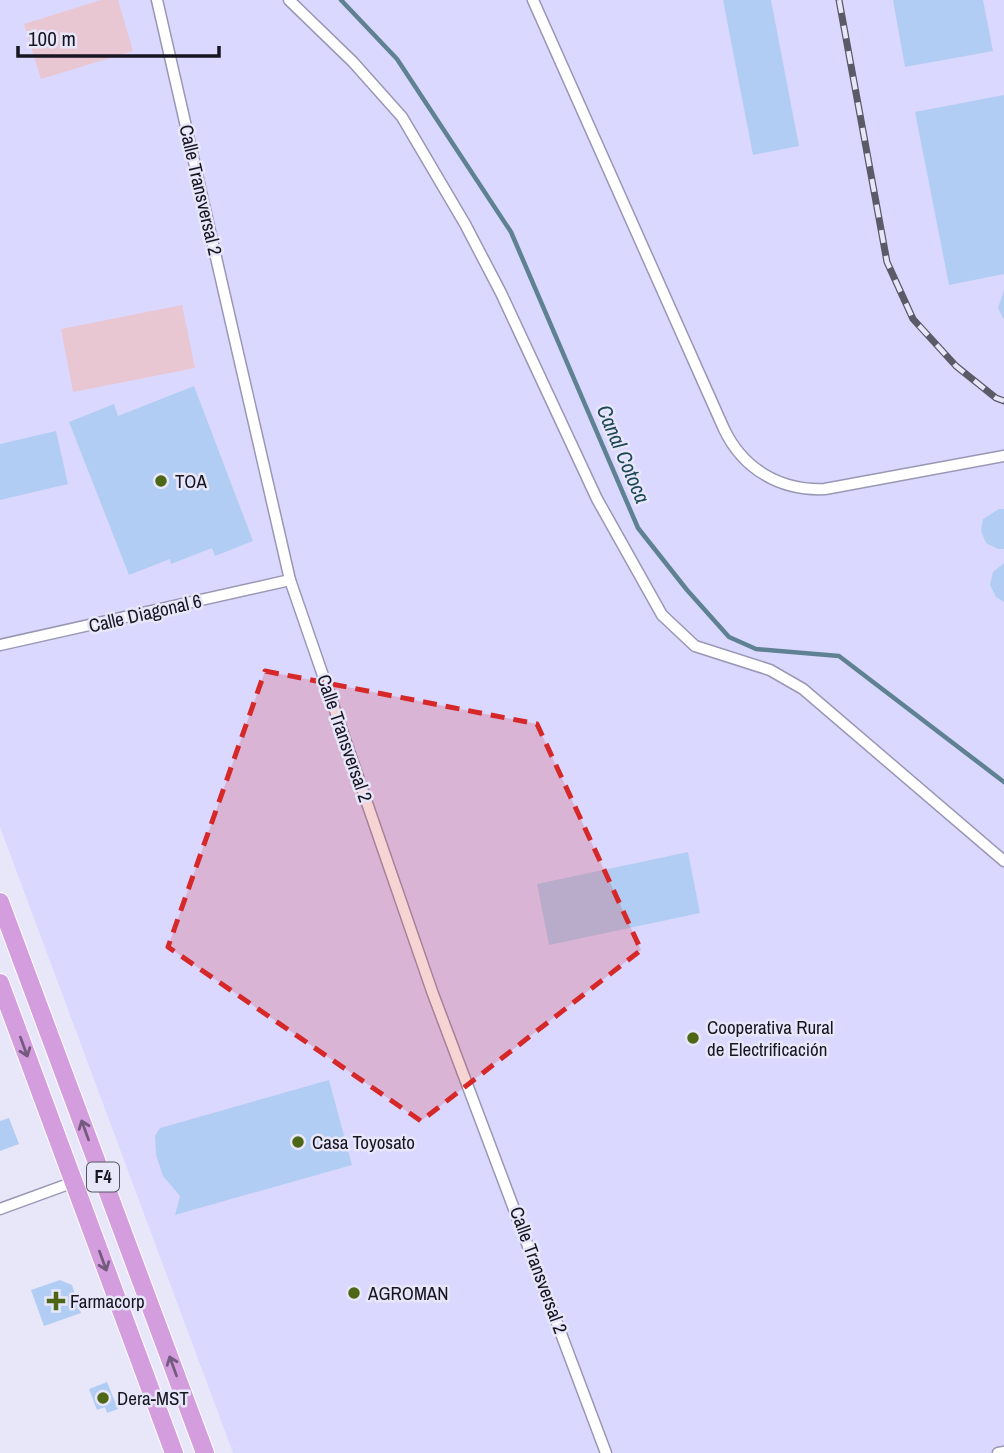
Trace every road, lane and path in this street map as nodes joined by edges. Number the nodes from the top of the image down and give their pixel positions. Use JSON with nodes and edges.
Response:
{"nodes":[{"id":1,"x":157,"y":0,"type":"edge"},
{"id":2,"x":289,"y":0,"type":"edge"},
{"id":3,"x":533,"y":0,"type":"edge"},
{"id":4,"x":1004,"y":456,"type":"edge"},
{"id":5,"x":290,"y":580,"type":"junction"},
{"id":6,"x":0,"y":645,"type":"edge"},
{"id":7,"x":1004,"y":862,"type":"edge"},
{"id":8,"x":0,"y":902,"type":"edge"},
{"id":9,"x":0,"y":983,"type":"edge"},
{"id":10,"x":74,"y":1182,"type":"junction"},
{"id":11,"x":0,"y":1209,"type":"edge"},
{"id":12,"x":1004,"y":1452,"type":"edge"},
{"id":13,"x":174,"y":1453,"type":"edge"},
{"id":14,"x":205,"y":1453,"type":"edge"},
{"id":15,"x":606,"y":1453,"type":"edge"},
{"id":16,"x":999,"y":1453,"type":"edge"}],
"edges":[{"from":1,"to":5,"type":"street","name":"Calle Transversal 2"},
{"from":2,"to":7,"type":"street"},
{"from":3,"to":4,"type":"street"},
{"from":5,"to":6,"type":"street","name":"Calle Diagonal 6"},
{"from":5,"to":15,"type":"street","name":"Calle Transversal 2"},
{"from":14,"to":8,"type":"highway","number":"F4","one_way":true},
{"from":9,"to":10,"type":"highway","number":"F4","one_way":true},
{"from":10,"to":11,"type":"street"},
{"from":10,"to":13,"type":"highway","number":"F4","one_way":true},
{"from":12,"to":16,"type":"street"}]}
